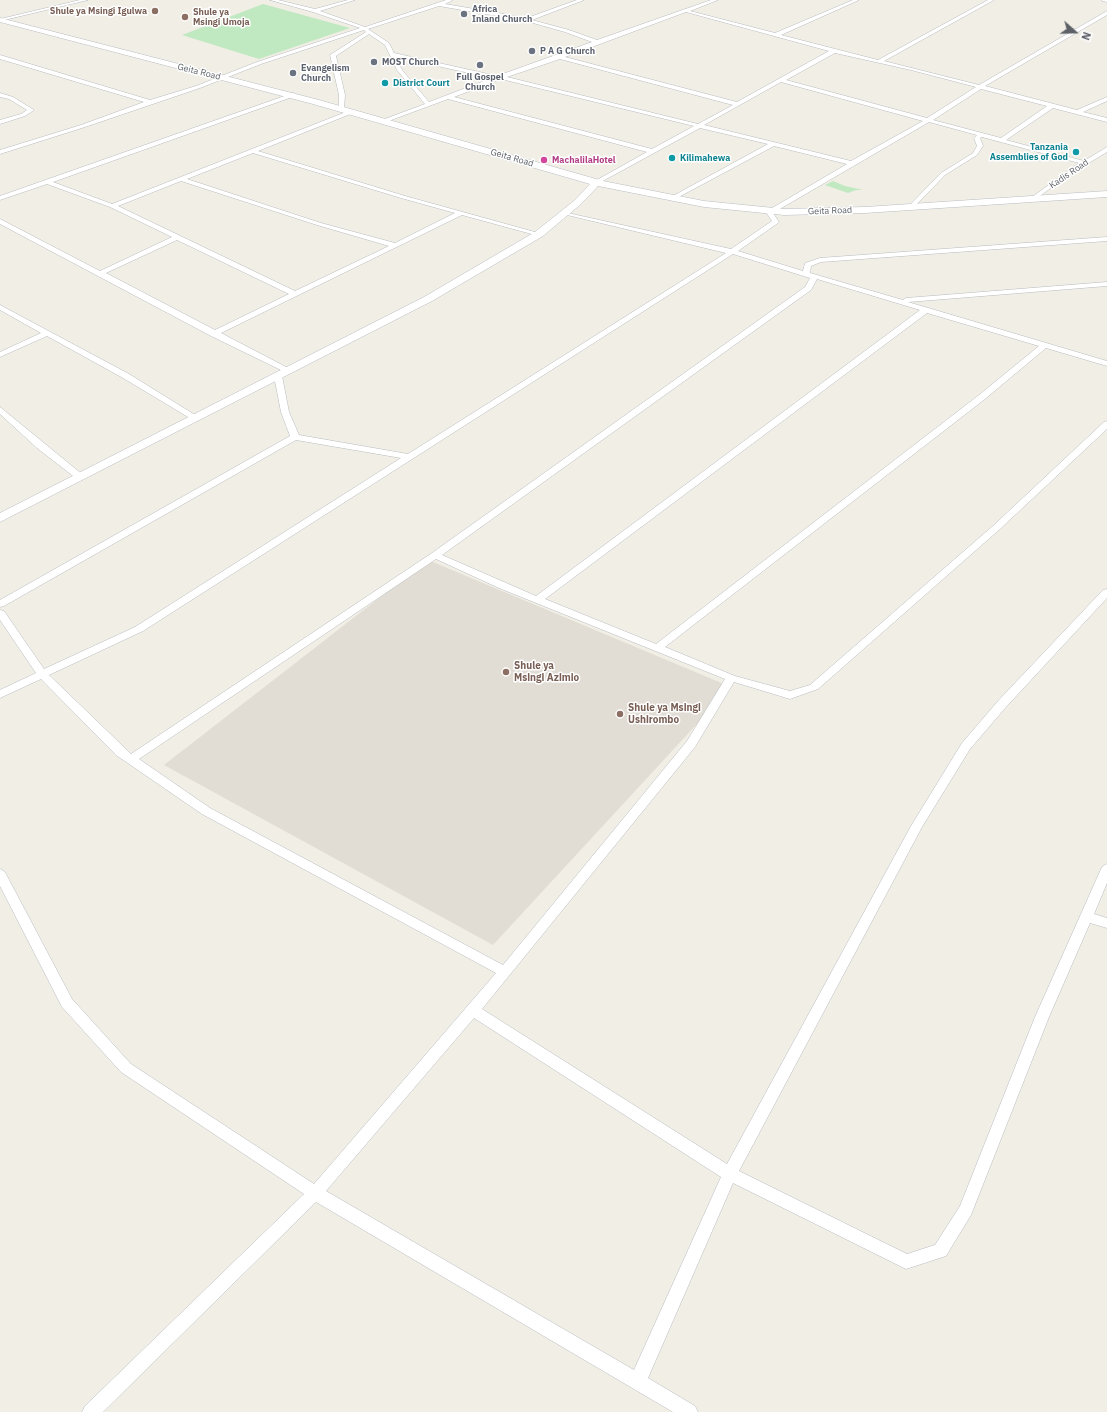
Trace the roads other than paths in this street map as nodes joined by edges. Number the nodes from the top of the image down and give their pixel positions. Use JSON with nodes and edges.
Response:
{"nodes":[{"id":1,"x":86,"y":0,"type":"edge"},
{"id":2,"x":272,"y":0,"type":"edge"},
{"id":3,"x":353,"y":0,"type":"edge"},
{"id":4,"x":450,"y":0,"type":"edge"},
{"id":5,"x":582,"y":0,"type":"edge"},
{"id":6,"x":716,"y":0,"type":"edge"},
{"id":7,"x":857,"y":0,"type":"edge"},
{"id":8,"x":992,"y":0,"type":"edge"},
{"id":9,"x":1104,"y":0,"type":"edge"},
{"id":10,"x":1107,"y":1,"type":"edge"},
{"id":11,"x":438,"y":4,"type":"junction"},
{"id":12,"x":315,"y":11,"type":"junction"},
{"id":13,"x":686,"y":11,"type":"junction"},
{"id":14,"x":1107,"y":13,"type":"edge"},
{"id":15,"x":1,"y":20,"type":"edge"},
{"id":16,"x":527,"y":20,"type":"junction"},
{"id":17,"x":367,"y":30,"type":"junction"},
{"id":18,"x":776,"y":35,"type":"junction"},
{"id":19,"x":597,"y":42,"type":"junction"},
{"id":20,"x":834,"y":51,"type":"junction"},
{"id":21,"x":392,"y":54,"type":"junction"},
{"id":22,"x":0,"y":57,"type":"edge"},
{"id":23,"x":560,"y":57,"type":"junction"},
{"id":24,"x":880,"y":61,"type":"junction"},
{"id":25,"x":220,"y":77,"type":"junction"},
{"id":26,"x":499,"y":77,"type":"junction"},
{"id":27,"x":779,"y":80,"type":"junction"},
{"id":28,"x":980,"y":88,"type":"junction"},
{"id":29,"x":0,"y":95,"type":"edge"},
{"id":30,"x":292,"y":96,"type":"junction"},
{"id":31,"x":448,"y":96,"type":"junction"},
{"id":32,"x":1107,"y":100,"type":"edge"},
{"id":33,"x":150,"y":102,"type":"junction"},
{"id":34,"x":428,"y":104,"type":"junction"},
{"id":35,"x":737,"y":104,"type":"junction"},
{"id":36,"x":1052,"y":106,"type":"junction"},
{"id":37,"x":341,"y":109,"type":"junction"},
{"id":38,"x":351,"y":112,"type":"junction"},
{"id":39,"x":1078,"y":112,"type":"junction"},
{"id":40,"x":1107,"y":120,"type":"edge"},
{"id":41,"x":384,"y":121,"type":"junction"},
{"id":42,"x":927,"y":121,"type":"junction"},
{"id":43,"x":0,"y":122,"type":"edge"},
{"id":44,"x":698,"y":126,"type":"junction"},
{"id":45,"x":981,"y":135,"type":"junction"},
{"id":46,"x":1002,"y":140,"type":"junction"},
{"id":47,"x":775,"y":143,"type":"junction"},
{"id":48,"x":253,"y":150,"type":"junction"},
{"id":49,"x":1107,"y":150,"type":"edge"},
{"id":50,"x":652,"y":151,"type":"junction"},
{"id":51,"x":0,"y":152,"type":"edge"},
{"id":52,"x":1098,"y":154,"type":"junction"},
{"id":53,"x":1107,"y":154,"type":"edge"},
{"id":54,"x":852,"y":162,"type":"junction"},
{"id":55,"x":1085,"y":163,"type":"junction"},
{"id":56,"x":181,"y":179,"type":"junction"},
{"id":57,"x":48,"y":182,"type":"junction"},
{"id":58,"x":597,"y":182,"type":"junction"},
{"id":59,"x":1107,"y":194,"type":"edge"},
{"id":60,"x":0,"y":198,"type":"edge"},
{"id":61,"x":673,"y":198,"type":"junction"},
{"id":62,"x":1031,"y":200,"type":"junction"},
{"id":63,"x":112,"y":206,"type":"junction"},
{"id":64,"x":912,"y":207,"type":"junction"},
{"id":65,"x":769,"y":212,"type":"junction"},
{"id":66,"x":461,"y":213,"type":"junction"},
{"id":67,"x":565,"y":213,"type":"junction"},
{"id":68,"x":0,"y":221,"type":"edge"},
{"id":69,"x":539,"y":234,"type":"junction"},
{"id":70,"x":178,"y":237,"type":"junction"},
{"id":71,"x":1107,"y":239,"type":"edge"},
{"id":72,"x":396,"y":245,"type":"junction"},
{"id":73,"x":733,"y":252,"type":"junction"},
{"id":74,"x":99,"y":274,"type":"junction"},
{"id":75,"x":810,"y":274,"type":"junction"},
{"id":76,"x":1107,"y":284,"type":"edge"},
{"id":77,"x":295,"y":294,"type":"junction"},
{"id":78,"x":899,"y":301,"type":"junction"},
{"id":79,"x":0,"y":307,"type":"edge"},
{"id":80,"x":927,"y":309,"type":"junction"},
{"id":81,"x":47,"y":333,"type":"junction"},
{"id":82,"x":214,"y":334,"type":"junction"},
{"id":83,"x":1045,"y":345,"type":"junction"},
{"id":84,"x":0,"y":355,"type":"edge"},
{"id":85,"x":1107,"y":364,"type":"edge"},
{"id":86,"x":283,"y":373,"type":"junction"},
{"id":87,"x":0,"y":410,"type":"edge"},
{"id":88,"x":196,"y":418,"type":"junction"},
{"id":89,"x":1107,"y":424,"type":"edge"},
{"id":90,"x":295,"y":437,"type":"junction"},
{"id":91,"x":409,"y":457,"type":"junction"},
{"id":92,"x":80,"y":477,"type":"junction"},
{"id":93,"x":0,"y":518,"type":"edge"},
{"id":94,"x":435,"y":555,"type":"junction"},
{"id":95,"x":1107,"y":592,"type":"edge"},
{"id":96,"x":537,"y":600,"type":"junction"},
{"id":97,"x":0,"y":604,"type":"edge"},
{"id":98,"x":0,"y":613,"type":"edge"},
{"id":99,"x":657,"y":648,"type":"junction"},
{"id":100,"x":42,"y":674,"type":"junction"},
{"id":101,"x":731,"y":678,"type":"junction"},
{"id":102,"x":0,"y":694,"type":"edge"},
{"id":103,"x":131,"y":759,"type":"junction"},
{"id":104,"x":1107,"y":869,"type":"edge"},
{"id":105,"x":0,"y":874,"type":"edge"},
{"id":106,"x":1086,"y":917,"type":"junction"},
{"id":107,"x":1107,"y":924,"type":"edge"},
{"id":108,"x":505,"y":972,"type":"junction"},
{"id":109,"x":473,"y":1010,"type":"junction"},
{"id":110,"x":730,"y":1174,"type":"junction"},
{"id":111,"x":315,"y":1194,"type":"junction"},
{"id":112,"x":637,"y":1383,"type":"junction"},
{"id":113,"x":91,"y":1412,"type":"edge"},
{"id":114,"x":688,"y":1412,"type":"edge"}],
"edges":[{"from":1,"to":15,"type":"street"},
{"from":2,"to":12,"type":"street"},
{"from":3,"to":12,"type":"street"},
{"from":4,"to":11,"type":"street"},
{"from":5,"to":16,"type":"street"},
{"from":6,"to":13,"type":"street"},
{"from":7,"to":18,"type":"street"},
{"from":8,"to":24,"type":"street"},
{"from":9,"to":10,"type":"street"},
{"from":11,"to":16,"type":"street"},
{"from":11,"to":17,"type":"street"},
{"from":12,"to":17,"type":"street"},
{"from":13,"to":18,"type":"street"},
{"from":13,"to":19,"type":"street"},
{"from":14,"to":28,"type":"street"},
{"from":15,"to":25,"type":"main road","name":"Geita Road"},
{"from":16,"to":19,"type":"street"},
{"from":17,"to":21,"type":"street"},
{"from":17,"to":25,"type":"street"},
{"from":17,"to":37,"type":"street"},
{"from":18,"to":20,"type":"street"},
{"from":19,"to":23,"type":"street"},
{"from":20,"to":24,"type":"street"},
{"from":20,"to":27,"type":"street"},
{"from":21,"to":26,"type":"street"},
{"from":21,"to":34,"type":"street"},
{"from":22,"to":33,"type":"street"},
{"from":23,"to":26,"type":"street"},
{"from":23,"to":35,"type":"street"},
{"from":24,"to":28,"type":"street"},
{"from":25,"to":30,"type":"main road","name":"Geita Road"},
{"from":25,"to":33,"type":"street"},
{"from":26,"to":31,"type":"street"},
{"from":26,"to":44,"type":"street"},
{"from":27,"to":35,"type":"street"},
{"from":27,"to":42,"type":"street"},
{"from":28,"to":36,"type":"street"},
{"from":28,"to":42,"type":"street"},
{"from":29,"to":43,"type":"street"},
{"from":30,"to":37,"type":"main road","name":"Geita Road"},
{"from":30,"to":57,"type":"street"},
{"from":31,"to":34,"type":"street"},
{"from":31,"to":50,"type":"street"},
{"from":32,"to":39,"type":"street"},
{"from":33,"to":51,"type":"street"},
{"from":34,"to":41,"type":"street"},
{"from":35,"to":44,"type":"street"},
{"from":36,"to":39,"type":"street"},
{"from":36,"to":46,"type":"street"},
{"from":37,"to":38,"type":"main road","name":"Geita Road"},
{"from":38,"to":41,"type":"main road","name":"Geita Road"},
{"from":38,"to":48,"type":"street"},
{"from":39,"to":40,"type":"street"},
{"from":41,"to":58,"type":"main road","name":"Geita Road"},
{"from":42,"to":45,"type":"street"},
{"from":42,"to":54,"type":"street"},
{"from":44,"to":47,"type":"street"},
{"from":44,"to":50,"type":"street"},
{"from":45,"to":46,"type":"street"},
{"from":45,"to":64,"type":"street"},
{"from":46,"to":55,"type":"street"},
{"from":47,"to":54,"type":"street"},
{"from":47,"to":61,"type":"street"},
{"from":48,"to":56,"type":"street"},
{"from":48,"to":66,"type":"street"},
{"from":49,"to":52,"type":"street","name":"Kadis Road"},
{"from":50,"to":58,"type":"street"},
{"from":52,"to":53,"type":"street"},
{"from":52,"to":55,"type":"street","name":"Kadis Road"},
{"from":54,"to":65,"type":"street"},
{"from":55,"to":62,"type":"street","name":"Kadis Road"},
{"from":56,"to":63,"type":"street"},
{"from":56,"to":72,"type":"street"},
{"from":57,"to":60,"type":"street"},
{"from":57,"to":63,"type":"street"},
{"from":58,"to":61,"type":"main road","name":"Geita Road"},
{"from":58,"to":67,"type":"main road"},
{"from":59,"to":62,"type":"main road","name":"Geita Road"},
{"from":61,"to":65,"type":"main road","name":"Geita Road"},
{"from":62,"to":64,"type":"main road","name":"Geita Road"},
{"from":63,"to":70,"type":"street"},
{"from":64,"to":65,"type":"main road","name":"Geita Road"},
{"from":65,"to":73,"type":"street"},
{"from":66,"to":69,"type":"street"},
{"from":66,"to":72,"type":"street"},
{"from":67,"to":69,"type":"main road"},
{"from":67,"to":73,"type":"street"},
{"from":68,"to":74,"type":"street"},
{"from":69,"to":86,"type":"main road"},
{"from":70,"to":74,"type":"street"},
{"from":70,"to":77,"type":"street"},
{"from":71,"to":75,"type":"street"},
{"from":72,"to":77,"type":"street"},
{"from":73,"to":75,"type":"street"},
{"from":73,"to":91,"type":"street"},
{"from":74,"to":82,"type":"street"},
{"from":75,"to":78,"type":"street"},
{"from":75,"to":94,"type":"street"},
{"from":76,"to":78,"type":"street"},
{"from":77,"to":82,"type":"street"},
{"from":78,"to":80,"type":"street"},
{"from":79,"to":81,"type":"street"},
{"from":80,"to":83,"type":"street"},
{"from":80,"to":96,"type":"street"},
{"from":81,"to":84,"type":"street"},
{"from":81,"to":88,"type":"street"},
{"from":82,"to":86,"type":"street"},
{"from":83,"to":85,"type":"street"},
{"from":83,"to":99,"type":"street"},
{"from":86,"to":88,"type":"main road"},
{"from":86,"to":90,"type":"street"},
{"from":87,"to":92,"type":"street"},
{"from":88,"to":92,"type":"main road"},
{"from":89,"to":101,"type":"street"},
{"from":90,"to":91,"type":"street"},
{"from":90,"to":97,"type":"street"},
{"from":91,"to":100,"type":"street"},
{"from":92,"to":93,"type":"main road"},
{"from":94,"to":96,"type":"street"},
{"from":94,"to":103,"type":"street"},
{"from":95,"to":110,"type":"street"},
{"from":96,"to":99,"type":"street"},
{"from":98,"to":100,"type":"street"},
{"from":99,"to":101,"type":"street"},
{"from":100,"to":102,"type":"street"},
{"from":100,"to":103,"type":"street"},
{"from":101,"to":108,"type":"street"},
{"from":103,"to":108,"type":"street"},
{"from":104,"to":106,"type":"street"},
{"from":105,"to":111,"type":"street"},
{"from":106,"to":107,"type":"street"},
{"from":106,"to":110,"type":"street"},
{"from":108,"to":109,"type":"street"},
{"from":109,"to":110,"type":"street"},
{"from":109,"to":111,"type":"street"},
{"from":110,"to":112,"type":"street"},
{"from":111,"to":112,"type":"street"},
{"from":111,"to":113,"type":"street"},
{"from":112,"to":114,"type":"street"}]}
